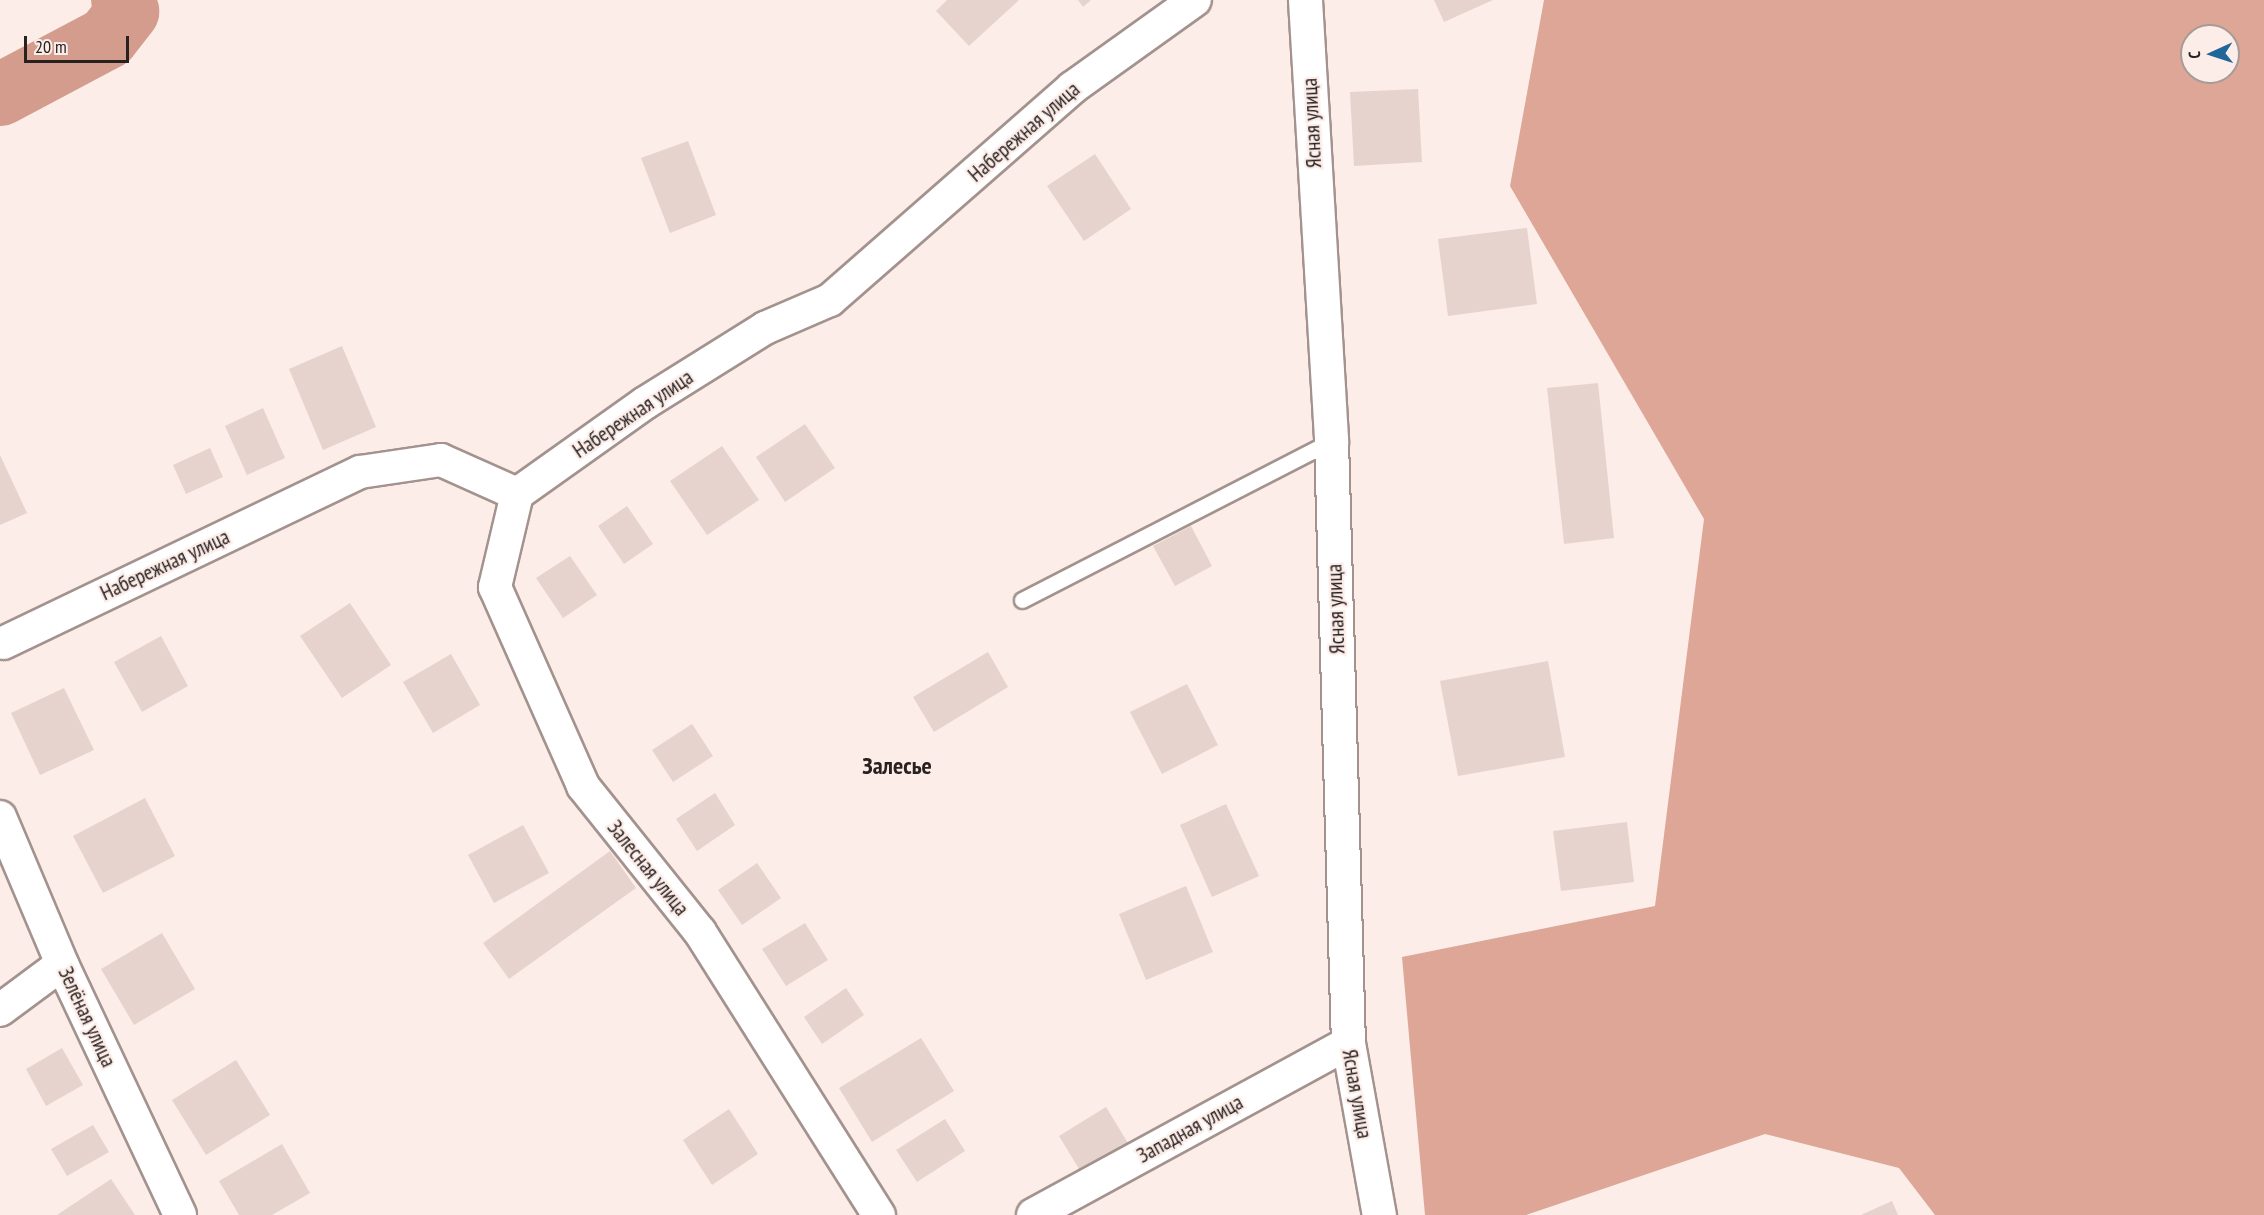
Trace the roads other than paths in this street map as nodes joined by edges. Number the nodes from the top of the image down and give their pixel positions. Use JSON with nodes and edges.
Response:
{"nodes":[{"id":1,"x":1194,"y":0,"type":"edge"},
{"id":2,"x":1305,"y":0,"type":"edge"},
{"id":3,"x":1331,"y":441,"type":"junction"},
{"id":4,"x":517,"y":494,"type":"junction"},
{"id":5,"x":1022,"y":600,"type":"dead end"},
{"id":6,"x":1,"y":643,"type":"edge"},
{"id":7,"x":0,"y":817,"type":"edge"},
{"id":8,"x":62,"y":964,"type":"junction"},
{"id":9,"x":0,"y":1010,"type":"edge"},
{"id":10,"x":1347,"y":1043,"type":"junction"},
{"id":11,"x":180,"y":1215,"type":"edge"},
{"id":12,"x":879,"y":1215,"type":"edge"},
{"id":13,"x":1033,"y":1215,"type":"edge"},
{"id":14,"x":1378,"y":1215,"type":"edge"}],
"edges":[{"from":1,"to":4,"type":"street","name":"Набережная улица"},
{"from":2,"to":3,"type":"main road","name":"Ясная улица"},
{"from":3,"to":5,"type":"lane"},
{"from":3,"to":10,"type":"main road","name":"Ясная улица"},
{"from":4,"to":6,"type":"street","name":"Набережная улица"},
{"from":4,"to":12,"type":"street","name":"Залесная улица"},
{"from":7,"to":8,"type":"street","name":"Зелёная улица"},
{"from":8,"to":9,"type":"street"},
{"from":8,"to":11,"type":"street","name":"Зелёная улица"},
{"from":10,"to":13,"type":"street","name":"Западная улица"},
{"from":10,"to":14,"type":"main road","name":"Ясная улица"}]}
